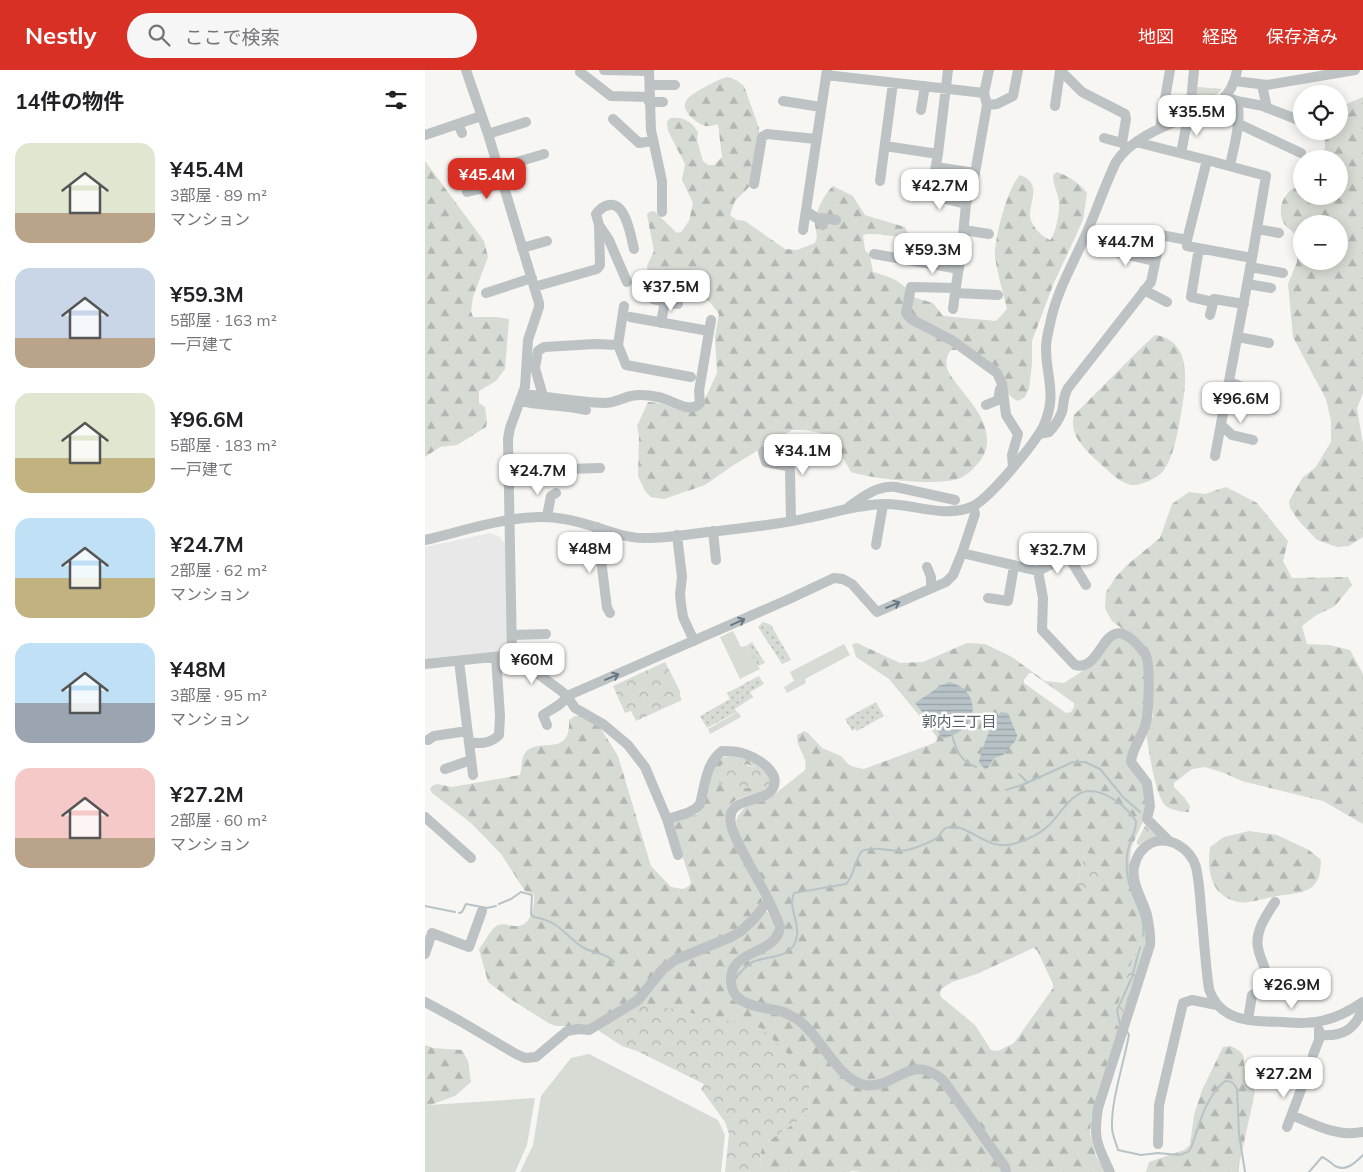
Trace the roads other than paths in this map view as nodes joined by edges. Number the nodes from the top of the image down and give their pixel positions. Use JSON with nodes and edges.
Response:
{"nodes":[{"id":1,"x":466,"y":70,"type":"edge"},
{"id":2,"x":605,"y":70,"type":"edge"},
{"id":3,"x":649,"y":70,"type":"edge"},
{"id":4,"x":948,"y":70,"type":"edge"},
{"id":5,"x":989,"y":70,"type":"edge"},
{"id":6,"x":1018,"y":70,"type":"edge"},
{"id":7,"x":1170,"y":70,"type":"edge"},
{"id":8,"x":1195,"y":70,"type":"edge"},
{"id":9,"x":1237,"y":70,"type":"edge"},
{"id":10,"x":1355,"y":70,"type":"edge"},
{"id":11,"x":1060,"y":71,"type":"edge"},
{"id":12,"x":580,"y":72,"type":"dead end"},
{"id":13,"x":827,"y":72,"type":"edge"},
{"id":14,"x":1235,"y":81,"type":"junction"},
{"id":15,"x":893,"y":82,"type":"junction"},
{"id":16,"x":675,"y":85,"type":"dead end"},
{"id":17,"x":1262,"y":85,"type":"junction"},
{"id":18,"x":650,"y":86,"type":"junction"},
{"id":19,"x":925,"y":86,"type":"junction"},
{"id":20,"x":947,"y":88,"type":"junction"},
{"id":21,"x":985,"y":93,"type":"junction"},
{"id":22,"x":1225,"y":96,"type":"junction"},
{"id":23,"x":649,"y":100,"type":"junction"},
{"id":24,"x":783,"y":101,"type":"dead end"},
{"id":25,"x":1237,"y":101,"type":"junction"},
{"id":26,"x":663,"y":102,"type":"dead end"},
{"id":27,"x":987,"y":105,"type":"junction"},
{"id":28,"x":1055,"y":106,"type":"dead end"},
{"id":29,"x":821,"y":107,"type":"junction"},
{"id":30,"x":1267,"y":108,"type":"junction"},
{"id":31,"x":921,"y":110,"type":"dead end"},
{"id":32,"x":481,"y":116,"type":"junction"},
{"id":33,"x":1189,"y":116,"type":"junction"},
{"id":34,"x":1293,"y":118,"type":"edge"},
{"id":35,"x":613,"y":119,"type":"dead end"},
{"id":36,"x":526,"y":122,"type":"dead end"},
{"id":37,"x":1237,"y":123,"type":"junction"},
{"id":38,"x":1160,"y":128,"type":"junction"},
{"id":39,"x":488,"y":134,"type":"junction"},
{"id":40,"x":425,"y":135,"type":"edge"},
{"id":41,"x":1104,"y":138,"type":"dead end"},
{"id":42,"x":817,"y":139,"type":"junction"},
{"id":43,"x":653,"y":140,"type":"junction"},
{"id":44,"x":1136,"y":142,"type":"junction"},
{"id":45,"x":885,"y":146,"type":"junction"},
{"id":46,"x":1124,"y":146,"type":"junction"},
{"id":47,"x":1295,"y":150,"type":"edge"},
{"id":48,"x":1181,"y":153,"type":"junction"},
{"id":49,"x":544,"y":154,"type":"dead end"},
{"id":50,"x":938,"y":154,"type":"junction"},
{"id":51,"x":1207,"y":160,"type":"junction"},
{"id":52,"x":1230,"y":165,"type":"junction"},
{"id":53,"x":936,"y":167,"type":"junction"},
{"id":54,"x":497,"y":168,"type":"junction"},
{"id":55,"x":975,"y":173,"type":"junction"},
{"id":56,"x":880,"y":181,"type":"dead end"},
{"id":57,"x":502,"y":184,"type":"junction"},
{"id":58,"x":754,"y":184,"type":"dead end"},
{"id":59,"x":467,"y":192,"type":"dead end"},
{"id":60,"x":966,"y":204,"type":"junction"},
{"id":61,"x":806,"y":211,"type":"junction"},
{"id":62,"x":662,"y":212,"type":"dead end"},
{"id":63,"x":836,"y":220,"type":"dead end"},
{"id":64,"x":599,"y":225,"type":"junction"},
{"id":65,"x":1257,"y":229,"type":"junction"},
{"id":66,"x":803,"y":230,"type":"dead end"},
{"id":67,"x":964,"y":230,"type":"junction"},
{"id":68,"x":1279,"y":233,"type":"dead end"},
{"id":69,"x":989,"y":234,"type":"dead end"},
{"id":70,"x":1187,"y":240,"type":"junction"},
{"id":71,"x":547,"y":241,"type":"dead end"},
{"id":72,"x":522,"y":248,"type":"junction"},
{"id":73,"x":1199,"y":248,"type":"junction"},
{"id":74,"x":634,"y":249,"type":"dead end"},
{"id":75,"x":1101,"y":249,"type":"dead end"},
{"id":76,"x":874,"y":254,"type":"dead end"},
{"id":77,"x":1155,"y":261,"type":"junction"},
{"id":78,"x":1251,"y":263,"type":"junction"},
{"id":79,"x":959,"y":269,"type":"junction"},
{"id":80,"x":1283,"y":273,"type":"dead end"},
{"id":81,"x":627,"y":282,"type":"dead end"},
{"id":82,"x":533,"y":283,"type":"junction"},
{"id":83,"x":1247,"y":284,"type":"junction"},
{"id":84,"x":1271,"y":288,"type":"dead end"},
{"id":85,"x":955,"y":290,"type":"junction"},
{"id":86,"x":1144,"y":290,"type":"junction"},
{"id":87,"x":485,"y":293,"type":"dead end"},
{"id":88,"x":998,"y":295,"type":"dead end"},
{"id":89,"x":653,"y":299,"type":"dead end"},
{"id":90,"x":665,"y":301,"type":"junction"},
{"id":91,"x":1167,"y":302,"type":"dead end"},
{"id":92,"x":1213,"y":302,"type":"junction"},
{"id":93,"x":678,"y":304,"type":"dead end"},
{"id":94,"x":1244,"y":304,"type":"junction"},
{"id":95,"x":624,"y":306,"type":"dead end"},
{"id":96,"x":953,"y":309,"type":"dead end"},
{"id":97,"x":1211,"y":315,"type":"dead end"},
{"id":98,"x":630,"y":317,"type":"dead end"},
{"id":99,"x":711,"y":320,"type":"dead end"},
{"id":100,"x":661,"y":323,"type":"junction"},
{"id":101,"x":709,"y":331,"type":"junction"},
{"id":102,"x":1238,"y":337,"type":"junction"},
{"id":103,"x":1269,"y":343,"type":"dead end"},
{"id":104,"x":618,"y":345,"type":"junction"},
{"id":105,"x":691,"y":376,"type":"dead end"},
{"id":106,"x":1229,"y":382,"type":"junction"},
{"id":107,"x":1002,"y":384,"type":"junction"},
{"id":108,"x":543,"y":396,"type":"junction"},
{"id":109,"x":522,"y":398,"type":"junction"},
{"id":110,"x":995,"y":406,"type":"junction"},
{"id":111,"x":1273,"y":409,"type":"dead end"},
{"id":112,"x":586,"y":410,"type":"dead end"},
{"id":113,"x":1221,"y":425,"type":"junction"},
{"id":114,"x":1039,"y":434,"type":"junction"},
{"id":115,"x":1253,"y":440,"type":"dead end"},
{"id":116,"x":763,"y":452,"type":"dead end"},
{"id":117,"x":1215,"y":456,"type":"dead end"},
{"id":118,"x":1013,"y":467,"type":"junction"},
{"id":119,"x":600,"y":468,"type":"dead end"},
{"id":120,"x":509,"y":469,"type":"junction"},
{"id":121,"x":921,"y":492,"type":"junction"},
{"id":122,"x":556,"y":493,"type":"dead end"},
{"id":123,"x":955,"y":500,"type":"dead end"},
{"id":124,"x":883,"y":505,"type":"junction"},
{"id":125,"x":973,"y":506,"type":"junction"},
{"id":126,"x":917,"y":508,"type":"junction"},
{"id":127,"x":845,"y":510,"type":"junction"},
{"id":128,"x":547,"y":516,"type":"junction"},
{"id":129,"x":508,"y":520,"type":"junction"},
{"id":130,"x":791,"y":521,"type":"junction"},
{"id":131,"x":597,"y":527,"type":"junction"},
{"id":132,"x":713,"y":531,"type":"junction"},
{"id":133,"x":677,"y":535,"type":"junction"},
{"id":134,"x":425,"y":540,"type":"edge"},
{"id":135,"x":876,"y":544,"type":"dead end"},
{"id":136,"x":1080,"y":547,"type":"dead end"},
{"id":137,"x":962,"y":552,"type":"junction"},
{"id":138,"x":1067,"y":556,"type":"junction"},
{"id":139,"x":716,"y":560,"type":"dead end"},
{"id":140,"x":1014,"y":566,"type":"junction"},
{"id":141,"x":927,"y":567,"type":"dead end"},
{"id":142,"x":1038,"y":571,"type":"junction"},
{"id":143,"x":1086,"y":585,"type":"dead end"},
{"id":144,"x":931,"y":588,"type":"junction"},
{"id":145,"x":988,"y":598,"type":"dead end"},
{"id":146,"x":610,"y":613,"type":"dead end"},
{"id":147,"x":546,"y":634,"type":"dead end"},
{"id":148,"x":512,"y":635,"type":"junction"},
{"id":149,"x":693,"y":642,"type":"junction"},
{"id":150,"x":512,"y":655,"type":"junction"},
{"id":151,"x":496,"y":657,"type":"junction"},
{"id":152,"x":459,"y":660,"type":"junction"},
{"id":153,"x":425,"y":664,"type":"edge"},
{"id":154,"x":567,"y":696,"type":"junction"},
{"id":155,"x":547,"y":725,"type":"dead end"},
{"id":156,"x":468,"y":737,"type":"junction"},
{"id":157,"x":428,"y":740,"type":"dead end"},
{"id":158,"x":471,"y":760,"type":"junction"},
{"id":159,"x":446,"y":765,"type":"dead end"},
{"id":160,"x":473,"y":775,"type":"dead end"},
{"id":161,"x":425,"y":817,"type":"edge"},
{"id":162,"x":667,"y":819,"type":"junction"},
{"id":163,"x":1168,"y":840,"type":"junction"},
{"id":164,"x":678,"y":855,"type":"dead end"},
{"id":165,"x":471,"y":858,"type":"dead end"},
{"id":166,"x":768,"y":900,"type":"junction"},
{"id":167,"x":1275,"y":902,"type":"dead end"},
{"id":168,"x":482,"y":911,"type":"dead end"},
{"id":169,"x":425,"y":954,"type":"edge"},
{"id":170,"x":425,"y":1002,"type":"edge"},
{"id":171,"x":1363,"y":1002,"type":"edge"},
{"id":172,"x":1217,"y":1005,"type":"junction"},
{"id":173,"x":1363,"y":1008,"type":"edge"},
{"id":174,"x":1248,"y":1020,"type":"junction"},
{"id":175,"x":1319,"y":1022,"type":"junction"},
{"id":176,"x":1319,"y":1035,"type":"junction"},
{"id":177,"x":1313,"y":1055,"type":"dead end"},
{"id":178,"x":1305,"y":1079,"type":"dead end"},
{"id":179,"x":1292,"y":1115,"type":"junction"},
{"id":180,"x":1287,"y":1127,"type":"dead end"},
{"id":181,"x":1363,"y":1132,"type":"edge"},
{"id":182,"x":1158,"y":1144,"type":"dead end"},
{"id":183,"x":1006,"y":1172,"type":"edge"},
{"id":184,"x":1110,"y":1172,"type":"edge"}],
"edges":[{"from":1,"to":32,"type":"street"},
{"from":2,"to":3,"type":"street"},
{"from":3,"to":18,"type":"street"},
{"from":4,"to":20,"type":"street"},
{"from":5,"to":21,"type":"street"},
{"from":6,"to":27,"type":"street"},
{"from":7,"to":38,"type":"street"},
{"from":8,"to":33,"type":"street"},
{"from":9,"to":14,"type":"street"},
{"from":10,"to":17,"type":"street"},
{"from":11,"to":28,"type":"street"},
{"from":11,"to":46,"type":"street"},
{"from":12,"to":23,"type":"street"},
{"from":13,"to":15,"type":"street"},
{"from":13,"to":29,"type":"street"},
{"from":14,"to":17,"type":"street"},
{"from":14,"to":22,"type":"street"},
{"from":15,"to":19,"type":"street"},
{"from":15,"to":45,"type":"street"},
{"from":16,"to":18,"type":"street"},
{"from":17,"to":30,"type":"street"},
{"from":18,"to":23,"type":"street"},
{"from":19,"to":20,"type":"street"},
{"from":19,"to":31,"type":"street"},
{"from":20,"to":21,"type":"street"},
{"from":20,"to":50,"type":"street"},
{"from":21,"to":27,"type":"street"},
{"from":22,"to":25,"type":"street"},
{"from":22,"to":33,"type":"street"},
{"from":23,"to":26,"type":"street"},
{"from":23,"to":43,"type":"street"},
{"from":24,"to":29,"type":"street"},
{"from":25,"to":30,"type":"street"},
{"from":25,"to":37,"type":"street"},
{"from":27,"to":55,"type":"street"},
{"from":29,"to":42,"type":"street"},
{"from":30,"to":34,"type":"street"},
{"from":32,"to":39,"type":"street"},
{"from":32,"to":40,"type":"street"},
{"from":33,"to":38,"type":"street"},
{"from":33,"to":48,"type":"street"},
{"from":35,"to":43,"type":"street"},
{"from":36,"to":39,"type":"street"},
{"from":37,"to":47,"type":"street"},
{"from":37,"to":52,"type":"street"},
{"from":38,"to":44,"type":"street"},
{"from":39,"to":54,"type":"street"},
{"from":41,"to":46,"type":"street"},
{"from":42,"to":58,"type":"street"},
{"from":42,"to":61,"type":"street"},
{"from":43,"to":62,"type":"street"},
{"from":44,"to":46,"type":"street"},
{"from":44,"to":48,"type":"street"},
{"from":45,"to":50,"type":"street"},
{"from":45,"to":56,"type":"street"},
{"from":46,"to":114,"type":"street"},
{"from":48,"to":51,"type":"street"},
{"from":49,"to":54,"type":"street"},
{"from":50,"to":53,"type":"street"},
{"from":51,"to":52,"type":"street"},
{"from":51,"to":70,"type":"street"},
{"from":52,"to":65,"type":"street"},
{"from":53,"to":55,"type":"street"},
{"from":53,"to":60,"type":"street"},
{"from":54,"to":57,"type":"street"},
{"from":55,"to":60,"type":"street"},
{"from":57,"to":59,"type":"street"},
{"from":57,"to":72,"type":"street"},
{"from":60,"to":67,"type":"street"},
{"from":61,"to":63,"type":"street"},
{"from":61,"to":66,"type":"street"},
{"from":64,"to":74,"type":"street"},
{"from":64,"to":81,"type":"street"},
{"from":64,"to":82,"type":"street"},
{"from":65,"to":68,"type":"street"},
{"from":65,"to":78,"type":"street"},
{"from":67,"to":69,"type":"street"},
{"from":67,"to":79,"type":"street"},
{"from":70,"to":73,"type":"street"},
{"from":70,"to":77,"type":"street"},
{"from":71,"to":72,"type":"street"},
{"from":72,"to":82,"type":"street"},
{"from":73,"to":78,"type":"street"},
{"from":73,"to":92,"type":"street"},
{"from":75,"to":77,"type":"street"},
{"from":76,"to":79,"type":"street"},
{"from":77,"to":86,"type":"street"},
{"from":78,"to":80,"type":"street"},
{"from":78,"to":83,"type":"street"},
{"from":79,"to":85,"type":"street"},
{"from":82,"to":87,"type":"street"},
{"from":82,"to":109,"type":"street"},
{"from":83,"to":84,"type":"street"},
{"from":83,"to":94,"type":"street"},
{"from":85,"to":88,"type":"street"},
{"from":85,"to":96,"type":"street"},
{"from":85,"to":107,"type":"street"},
{"from":86,"to":91,"type":"street"},
{"from":86,"to":114,"type":"street"},
{"from":89,"to":90,"type":"street"},
{"from":90,"to":93,"type":"street"},
{"from":90,"to":100,"type":"street"},
{"from":92,"to":94,"type":"street"},
{"from":92,"to":97,"type":"street"},
{"from":94,"to":102,"type":"street"},
{"from":95,"to":104,"type":"street"},
{"from":98,"to":100,"type":"street"},
{"from":99,"to":101,"type":"street"},
{"from":100,"to":101,"type":"street"},
{"from":101,"to":108,"type":"street"},
{"from":102,"to":103,"type":"street"},
{"from":102,"to":106,"type":"street"},
{"from":104,"to":105,"type":"street"},
{"from":104,"to":108,"type":"street"},
{"from":106,"to":111,"type":"street"},
{"from":106,"to":113,"type":"street"},
{"from":107,"to":110,"type":"street"},
{"from":107,"to":110,"type":"street"},
{"from":108,"to":109,"type":"street"},
{"from":109,"to":112,"type":"street"},
{"from":109,"to":120,"type":"street"},
{"from":110,"to":118,"type":"street"},
{"from":113,"to":115,"type":"street"},
{"from":113,"to":117,"type":"street"},
{"from":114,"to":118,"type":"street"},
{"from":116,"to":130,"type":"street"},
{"from":118,"to":125,"type":"street"},
{"from":119,"to":120,"type":"street"},
{"from":120,"to":129,"type":"street"},
{"from":121,"to":123,"type":"street"},
{"from":121,"to":126,"type":"street"},
{"from":121,"to":127,"type":"street"},
{"from":122,"to":128,"type":"street"},
{"from":124,"to":126,"type":"street"},
{"from":124,"to":127,"type":"street"},
{"from":124,"to":135,"type":"street"},
{"from":125,"to":126,"type":"street"},
{"from":125,"to":137,"type":"street"},
{"from":127,"to":130,"type":"street"},
{"from":128,"to":129,"type":"street"},
{"from":128,"to":131,"type":"street"},
{"from":129,"to":134,"type":"street"},
{"from":129,"to":148,"type":"street"},
{"from":130,"to":132,"type":"street"},
{"from":131,"to":133,"type":"street"},
{"from":131,"to":146,"type":"street"},
{"from":132,"to":133,"type":"street"},
{"from":132,"to":139,"type":"street"},
{"from":133,"to":149,"type":"street"},
{"from":136,"to":138,"type":"street"},
{"from":137,"to":140,"type":"street"},
{"from":137,"to":144,"type":"street"},
{"from":138,"to":142,"type":"street"},
{"from":138,"to":143,"type":"street"},
{"from":140,"to":142,"type":"street"},
{"from":140,"to":145,"type":"street"},
{"from":141,"to":144,"type":"street"},
{"from":142,"to":163,"type":"street"},
{"from":149,"to":144,"type":"street","one_way":true},
{"from":147,"to":148,"type":"street"},
{"from":148,"to":150,"type":"street"},
{"from":154,"to":149,"type":"street","one_way":true},
{"from":150,"to":151,"type":"street"},
{"from":150,"to":154,"type":"street"},
{"from":151,"to":152,"type":"street"},
{"from":151,"to":156,"type":"street"},
{"from":152,"to":153,"type":"street"},
{"from":152,"to":156,"type":"street"},
{"from":154,"to":155,"type":"street"},
{"from":154,"to":162,"type":"street"},
{"from":156,"to":157,"type":"street"},
{"from":156,"to":158,"type":"street"},
{"from":158,"to":159,"type":"street"},
{"from":158,"to":160,"type":"street"},
{"from":161,"to":165,"type":"street"},
{"from":162,"to":164,"type":"street"},
{"from":162,"to":166,"type":"street"},
{"from":163,"to":172,"type":"street"},
{"from":163,"to":184,"type":"street"},
{"from":166,"to":170,"type":"street"},
{"from":166,"to":183,"type":"street"},
{"from":167,"to":174,"type":"street"},
{"from":168,"to":169,"type":"street"},
{"from":171,"to":175,"type":"street"},
{"from":172,"to":174,"type":"street"},
{"from":172,"to":182,"type":"street"},
{"from":173,"to":176,"type":"street"},
{"from":174,"to":175,"type":"street"},
{"from":175,"to":176,"type":"street"},
{"from":176,"to":177,"type":"street"},
{"from":178,"to":179,"type":"street"},
{"from":179,"to":180,"type":"street"},
{"from":179,"to":181,"type":"street"}]}
